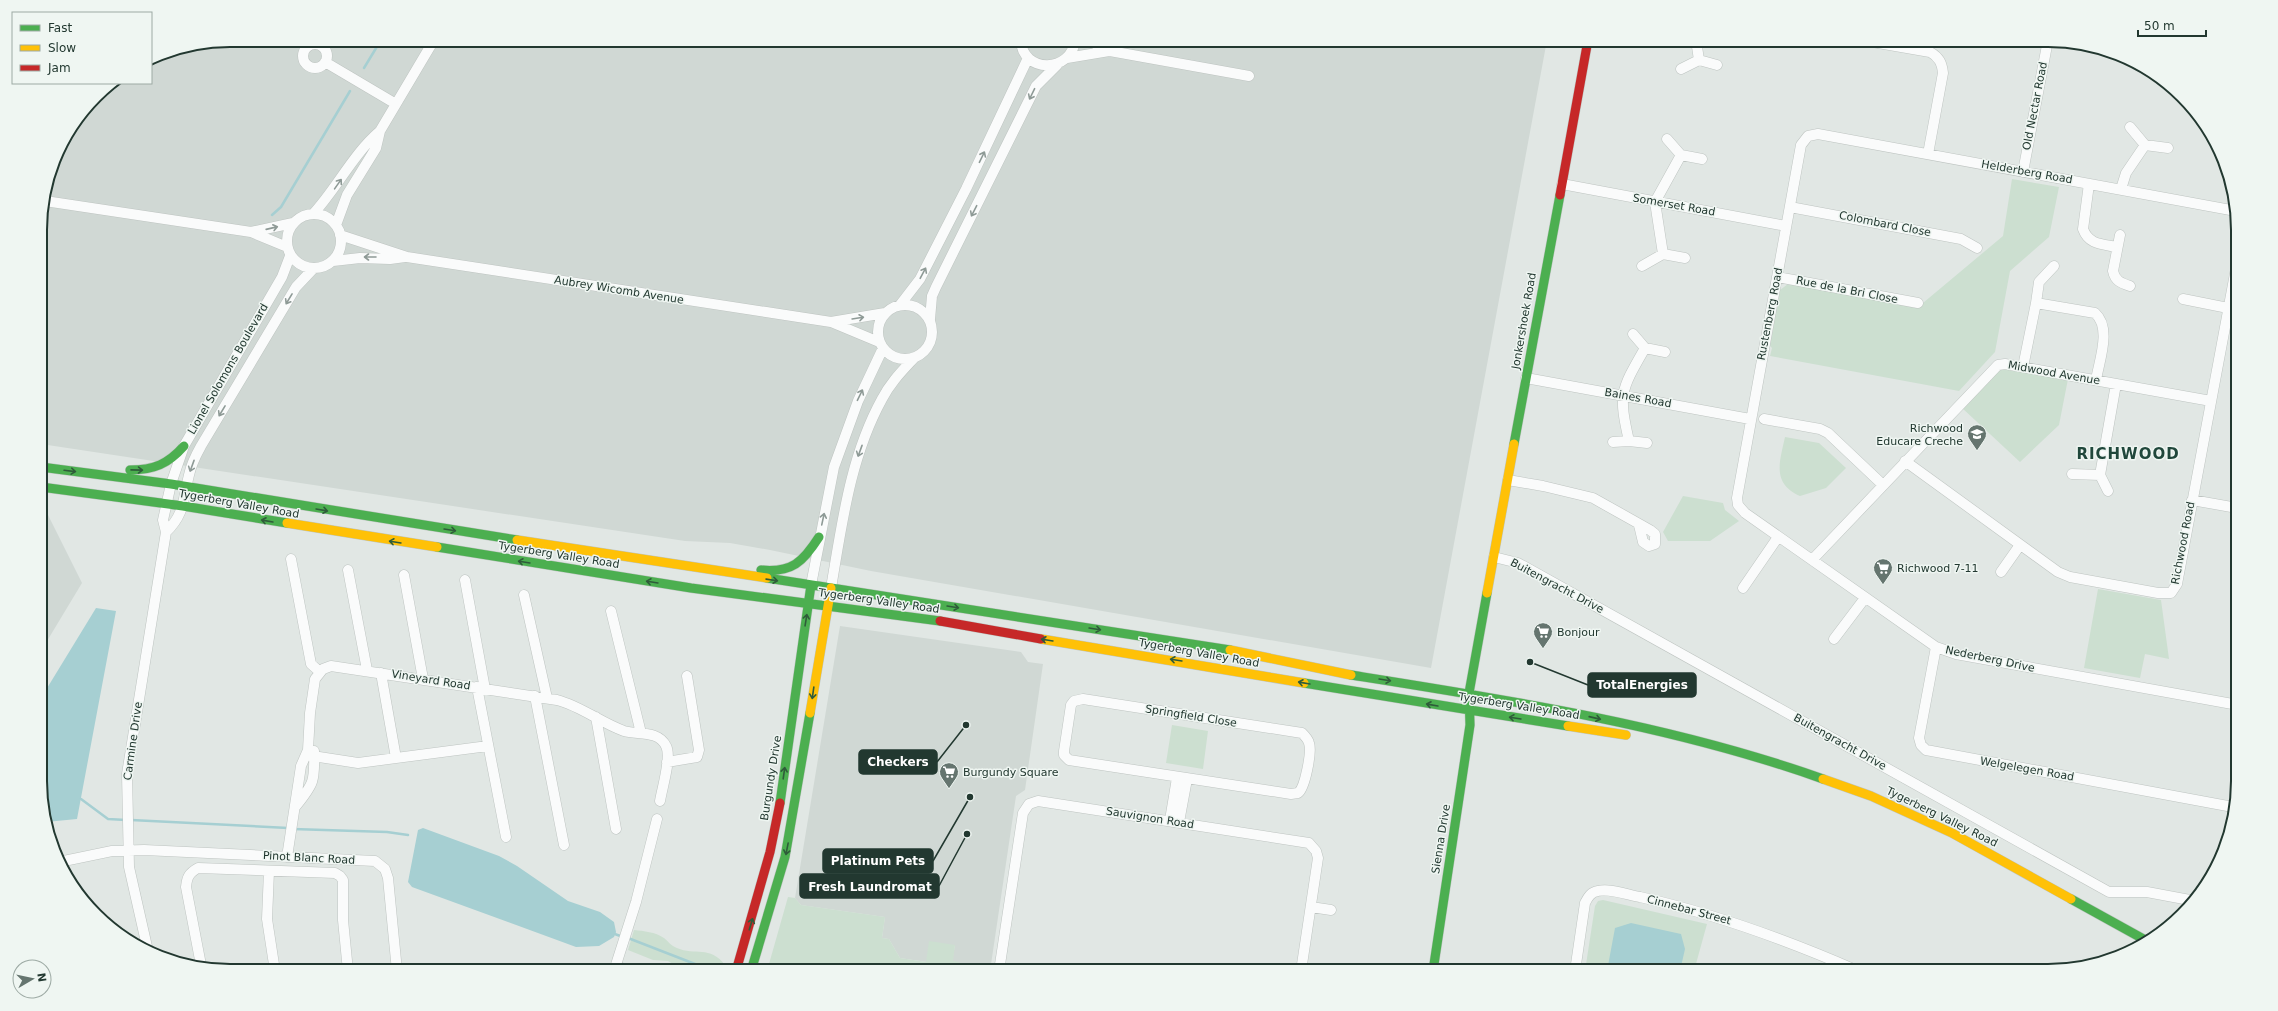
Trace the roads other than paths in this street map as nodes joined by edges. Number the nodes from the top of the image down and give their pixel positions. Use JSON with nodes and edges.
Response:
{"nodes":[{"id":1,"x":430,"y":47,"type":"edge"},
{"id":2,"x":1023,"y":47,"type":"edge"},
{"id":3,"x":1073,"y":47,"type":"edge"},
{"id":4,"x":1102,"y":47,"type":"edge"},
{"id":5,"x":1587,"y":47,"type":"edge"},
{"id":6,"x":1697,"y":47,"type":"edge"},
{"id":7,"x":1901,"y":47,"type":"edge"},
{"id":8,"x":2047,"y":47,"type":"edge"},
{"id":9,"x":1110,"y":51,"type":"junction"},
{"id":10,"x":1028,"y":58,"type":"junction"},
{"id":11,"x":1067,"y":58,"type":"junction"},
{"id":12,"x":1699,"y":60,"type":"junction"},
{"id":13,"x":325,"y":62,"type":"dead end"},
{"id":14,"x":1057,"y":65,"type":"junction"},
{"id":15,"x":1717,"y":65,"type":"dead end"},
{"id":16,"x":1681,"y":69,"type":"dead end"},
{"id":17,"x":1249,"y":76,"type":"dead end"},
{"id":18,"x":396,"y":104,"type":"junction"},
{"id":19,"x":2130,"y":127,"type":"dead end"},
{"id":20,"x":380,"y":131,"type":"junction"},
{"id":21,"x":1818,"y":134,"type":"joint"},
{"id":22,"x":1667,"y":139,"type":"dead end"},
{"id":23,"x":2145,"y":145,"type":"junction"},
{"id":24,"x":2168,"y":148,"type":"dead end"},
{"id":25,"x":1928,"y":154,"type":"junction"},
{"id":26,"x":1681,"y":155,"type":"junction"},
{"id":27,"x":1702,"y":159,"type":"dead end"},
{"id":28,"x":2023,"y":172,"type":"junction"},
{"id":29,"x":1562,"y":184,"type":"junction"},
{"id":30,"x":2089,"y":184,"type":"junction"},
{"id":31,"x":2121,"y":189,"type":"junction"},
{"id":32,"x":1655,"y":202,"type":"junction"},
{"id":33,"x":50,"y":203,"type":"edge"},
{"id":34,"x":1790,"y":207,"type":"junction"},
{"id":35,"x":2230,"y":210,"type":"edge"},
{"id":36,"x":314,"y":214,"type":"junction"},
{"id":37,"x":293,"y":223,"type":"junction"},
{"id":38,"x":336,"y":225,"type":"junction"},
{"id":39,"x":1786,"y":226,"type":"junction"},
{"id":40,"x":251,"y":232,"type":"junction"},
{"id":41,"x":340,"y":235,"type":"junction"},
{"id":42,"x":2120,"y":235,"type":"dead end"},
{"id":43,"x":2117,"y":247,"type":"junction"},
{"id":44,"x":1977,"y":248,"type":"dead end"},
{"id":45,"x":288,"y":252,"type":"junction"},
{"id":46,"x":1663,"y":254,"type":"junction"},
{"id":47,"x":407,"y":257,"type":"junction"},
{"id":48,"x":1685,"y":258,"type":"dead end"},
{"id":49,"x":333,"y":261,"type":"junction"},
{"id":50,"x":1642,"y":266,"type":"dead end"},
{"id":51,"x":2054,"y":266,"type":"dead end"},
{"id":52,"x":313,"y":269,"type":"junction"},
{"id":53,"x":1777,"y":277,"type":"junction"},
{"id":54,"x":2130,"y":286,"type":"dead end"},
{"id":55,"x":2231,"y":293,"type":"edge"},
{"id":56,"x":2182,"y":299,"type":"dead end"},
{"id":57,"x":1918,"y":303,"type":"dead end"},
{"id":58,"x":2036,"y":303,"type":"junction"},
{"id":59,"x":900,"y":305,"type":"junction"},
{"id":60,"x":2228,"y":308,"type":"junction"},
{"id":61,"x":885,"y":313,"type":"junction"},
{"id":62,"x":930,"y":319,"type":"junction"},
{"id":63,"x":830,"y":322,"type":"junction"},
{"id":64,"x":1633,"y":334,"type":"dead end"},
{"id":65,"x":881,"y":345,"type":"junction"},
{"id":66,"x":1645,"y":348,"type":"junction"},
{"id":67,"x":1665,"y":352,"type":"dead end"},
{"id":68,"x":914,"y":358,"type":"junction"},
{"id":69,"x":2023,"y":367,"type":"junction"},
{"id":70,"x":1526,"y":378,"type":"junction"},
{"id":71,"x":2096,"y":380,"type":"junction"},
{"id":72,"x":2116,"y":384,"type":"junction"},
{"id":73,"x":1623,"y":396,"type":"junction"},
{"id":74,"x":2211,"y":401,"type":"junction"},
{"id":75,"x":1750,"y":419,"type":"junction"},
{"id":76,"x":1764,"y":419,"type":"dead end"},
{"id":77,"x":1629,"y":441,"type":"junction"},
{"id":78,"x":1612,"y":442,"type":"dead end"},
{"id":79,"x":1647,"y":443,"type":"dead end"},
{"id":80,"x":184,"y":446,"type":"junction"},
{"id":81,"x":1905,"y":461,"type":"junction"},
{"id":82,"x":47,"y":468,"type":"edge"},
{"id":83,"x":2072,"y":474,"type":"dead end"},
{"id":84,"x":99,"y":475,"type":"junction"},
{"id":85,"x":2100,"y":475,"type":"junction"},
{"id":86,"x":1508,"y":480,"type":"junction"},
{"id":87,"x":170,"y":484,"type":"junction"},
{"id":88,"x":1883,"y":485,"type":"junction"},
{"id":89,"x":187,"y":486,"type":"junction"},
{"id":90,"x":47,"y":488,"type":"edge"},
{"id":91,"x":2108,"y":491,"type":"dead end"},
{"id":92,"x":2192,"y":500,"type":"junction"},
{"id":93,"x":167,"y":504,"type":"junction"},
{"id":94,"x":1738,"y":505,"type":"joint"},
{"id":95,"x":183,"y":506,"type":"junction"},
{"id":96,"x":2231,"y":507,"type":"edge"},
{"id":97,"x":1639,"y":525,"type":"dead end"},
{"id":98,"x":166,"y":532,"type":"junction"},
{"id":99,"x":1778,"y":536,"type":"junction"},
{"id":100,"x":819,"y":537,"type":"junction"},
{"id":101,"x":2020,"y":544,"type":"junction"},
{"id":102,"x":1494,"y":557,"type":"junction"},
{"id":103,"x":290,"y":559,"type":"dead end"},
{"id":104,"x":1812,"y":560,"type":"junction"},
{"id":105,"x":694,"y":568,"type":"junction"},
{"id":106,"x":348,"y":570,"type":"dead end"},
{"id":107,"x":2001,"y":572,"type":"dead end"},
{"id":108,"x":404,"y":575,"type":"dead end"},
{"id":109,"x":465,"y":580,"type":"dead end"},
{"id":110,"x":812,"y":586,"type":"junction"},
{"id":111,"x":831,"y":588,"type":"junction"},
{"id":112,"x":1743,"y":588,"type":"dead end"},
{"id":113,"x":524,"y":594,"type":"dead end"},
{"id":114,"x":1865,"y":598,"type":"junction"},
{"id":115,"x":809,"y":602,"type":"junction"},
{"id":116,"x":828,"y":605,"type":"junction"},
{"id":117,"x":1485,"y":606,"type":"joint"},
{"id":118,"x":611,"y":611,"type":"dead end"},
{"id":119,"x":1834,"y":639,"type":"dead end"},
{"id":120,"x":1936,"y":647,"type":"junction"},
{"id":121,"x":367,"y":670,"type":"junction"},
{"id":122,"x":320,"y":672,"type":"junction"},
{"id":123,"x":381,"y":673,"type":"junction"},
{"id":124,"x":687,"y":676,"type":"dead end"},
{"id":125,"x":423,"y":679,"type":"junction"},
{"id":126,"x":481,"y":688,"type":"junction"},
{"id":127,"x":1469,"y":693,"type":"junction"},
{"id":128,"x":535,"y":696,"type":"junction"},
{"id":129,"x":548,"y":698,"type":"junction"},
{"id":130,"x":2231,"y":705,"type":"edge"},
{"id":131,"x":1470,"y":711,"type":"junction"},
{"id":132,"x":596,"y":717,"type":"junction"},
{"id":133,"x":640,"y":733,"type":"junction"},
{"id":134,"x":488,"y":746,"type":"junction"},
{"id":135,"x":1713,"y":746,"type":"junction"},
{"id":136,"x":310,"y":756,"type":"junction"},
{"id":137,"x":396,"y":758,"type":"junction"},
{"id":138,"x":667,"y":762,"type":"junction"},
{"id":139,"x":1182,"y":778,"type":"junction"},
{"id":140,"x":660,"y":800,"type":"dead end"},
{"id":141,"x":2229,"y":806,"type":"edge"},
{"id":142,"x":657,"y":819,"type":"dead end"},
{"id":143,"x":1174,"y":821,"type":"junction"},
{"id":144,"x":616,"y":829,"type":"dead end"},
{"id":145,"x":506,"y":837,"type":"dead end"},
{"id":146,"x":564,"y":845,"type":"dead end"},
{"id":147,"x":128,"y":851,"type":"junction"},
{"id":148,"x":287,"y":857,"type":"junction"},
{"id":149,"x":65,"y":861,"type":"edge"},
{"id":150,"x":269,"y":870,"type":"junction"},
{"id":151,"x":2188,"y":899,"type":"edge"},
{"id":152,"x":1311,"y":907,"type":"junction"},
{"id":153,"x":1331,"y":910,"type":"dead end"},
{"id":154,"x":2141,"y":938,"type":"edge"},
{"id":155,"x":146,"y":943,"type":"edge"},
{"id":156,"x":200,"y":961,"type":"edge"},
{"id":157,"x":275,"y":964,"type":"edge"},
{"id":158,"x":347,"y":964,"type":"edge"},
{"id":159,"x":396,"y":964,"type":"edge"},
{"id":160,"x":617,"y":964,"type":"edge"},
{"id":161,"x":738,"y":964,"type":"edge"},
{"id":162,"x":753,"y":964,"type":"edge"},
{"id":163,"x":1000,"y":964,"type":"edge"},
{"id":164,"x":1302,"y":964,"type":"edge"},
{"id":165,"x":1434,"y":964,"type":"edge"},
{"id":166,"x":1576,"y":964,"type":"edge"},
{"id":167,"x":1843,"y":964,"type":"edge"}],
"edges":[{"from":1,"to":18,"type":"street"},
{"from":2,"to":10,"type":"street"},
{"from":3,"to":11,"type":"street"},
{"from":4,"to":9,"type":"street"},
{"from":5,"to":29,"type":"main road","name":"Jonkershoek Road"},
{"from":6,"to":12,"type":"street"},
{"from":7,"to":25,"type":"street"},
{"from":8,"to":28,"type":"street","name":"Old Nectar Road"},
{"from":9,"to":11,"type":"street"},
{"from":9,"to":17,"type":"street"},
{"from":10,"to":14,"type":"street"},
{"from":59,"to":10,"type":"street","one_way":true},
{"from":11,"to":14,"type":"street"},
{"from":12,"to":15,"type":"street"},
{"from":12,"to":16,"type":"street"},
{"from":13,"to":18,"type":"street"},
{"from":14,"to":62,"type":"street","one_way":true},
{"from":18,"to":20,"type":"street"},
{"from":19,"to":23,"type":"street"},
{"from":36,"to":20,"type":"street","one_way":true},
{"from":20,"to":38,"type":"street"},
{"from":21,"to":25,"type":"street","name":"Helderberg Road"},
{"from":21,"to":34,"type":"street","name":"Rustenberg Road"},
{"from":22,"to":26,"type":"street"},
{"from":23,"to":24,"type":"street"},
{"from":23,"to":31,"type":"street"},
{"from":25,"to":28,"type":"street","name":"Helderberg Road"},
{"from":26,"to":27,"type":"street"},
{"from":26,"to":32,"type":"street"},
{"from":28,"to":30,"type":"street","name":"Helderberg Road"},
{"from":29,"to":32,"type":"street","name":"Somerset Road"},
{"from":29,"to":70,"type":"main road","name":"Jonkershoek Road"},
{"from":30,"to":31,"type":"street","name":"Helderberg Road"},
{"from":30,"to":43,"type":"street"},
{"from":31,"to":35,"type":"street","name":"Helderberg Road"},
{"from":32,"to":39,"type":"street","name":"Somerset Road"},
{"from":32,"to":46,"type":"street"},
{"from":33,"to":40,"type":"street"},
{"from":34,"to":39,"type":"street","name":"Rustenberg Road"},
{"from":34,"to":44,"type":"street","name":"Colombard Close"},
{"from":36,"to":37,"type":"street"},
{"from":36,"to":38,"type":"street"},
{"from":40,"to":37,"type":"street","one_way":true},
{"from":37,"to":45,"type":"street"},
{"from":38,"to":41,"type":"street"},
{"from":39,"to":53,"type":"street","name":"Rustenberg Road"},
{"from":40,"to":45,"type":"street"},
{"from":41,"to":47,"type":"street","name":"Aubrey Wicomb Avenue"},
{"from":41,"to":49,"type":"street"},
{"from":42,"to":43,"type":"street"},
{"from":43,"to":54,"type":"street"},
{"from":45,"to":52,"type":"street"},
{"from":45,"to":80,"type":"street","name":"Lionel Solomons Boulevard"},
{"from":46,"to":48,"type":"street"},
{"from":46,"to":50,"type":"street"},
{"from":47,"to":49,"type":"street","name":"Aubrey Wicomb Avenue","one_way":true},
{"from":47,"to":63,"type":"street","name":"Aubrey Wicomb Avenue"},
{"from":49,"to":52,"type":"street"},
{"from":51,"to":58,"type":"street"},
{"from":52,"to":89,"type":"street","name":"Lionel Solomons Boulevard","one_way":true},
{"from":53,"to":57,"type":"street","name":"Rue de la Bri Close"},
{"from":53,"to":75,"type":"street","name":"Rustenberg Road"},
{"from":55,"to":60,"type":"street","name":"Richwood Road"},
{"from":56,"to":60,"type":"street"},
{"from":58,"to":69,"type":"street"},
{"from":58,"to":71,"type":"street"},
{"from":59,"to":61,"type":"street"},
{"from":59,"to":62,"type":"street"},
{"from":60,"to":74,"type":"street","name":"Richwood Road"},
{"from":63,"to":61,"type":"street","name":"Aubrey Wicomb Avenue","one_way":true},
{"from":61,"to":65,"type":"street"},
{"from":62,"to":68,"type":"street"},
{"from":63,"to":65,"type":"street","name":"Aubrey Wicomb Avenue"},
{"from":64,"to":66,"type":"street"},
{"from":65,"to":68,"type":"street"},
{"from":100,"to":65,"type":"street","one_way":true},
{"from":66,"to":67,"type":"street"},
{"from":66,"to":73,"type":"street"},
{"from":68,"to":111,"type":"street","one_way":true},
{"from":69,"to":71,"type":"street","name":"Midwood Avenue"},
{"from":69,"to":81,"type":"street","name":"Midwood Avenue"},
{"from":70,"to":73,"type":"street","name":"Baines Road"},
{"from":70,"to":86,"type":"main road","name":"Jonkershoek Road"},
{"from":71,"to":72,"type":"street","name":"Midwood Avenue"},
{"from":72,"to":74,"type":"street","name":"Midwood Avenue"},
{"from":72,"to":85,"type":"street"},
{"from":73,"to":75,"type":"street","name":"Baines Road"},
{"from":73,"to":77,"type":"street"},
{"from":74,"to":92,"type":"street","name":"Richwood Road"},
{"from":75,"to":94,"type":"street","name":"Rustenberg Road"},
{"from":76,"to":88,"type":"street"},
{"from":77,"to":78,"type":"street"},
{"from":77,"to":79,"type":"street"},
{"from":84,"to":80,"type":"main road","one_way":true},
{"from":80,"to":87,"type":"street","name":"Lionel Solomons Boulevard"},
{"from":81,"to":88,"type":"street","name":"Midwood Avenue"},
{"from":81,"to":101,"type":"street","name":"Richwood Road"},
{"from":82,"to":84,"type":"main road","name":"Tygerberg Valley Road","one_way":true},
{"from":83,"to":85,"type":"street"},
{"from":84,"to":87,"type":"main road","name":"Tygerberg Valley Road"},
{"from":85,"to":91,"type":"street"},
{"from":86,"to":97,"type":"street"},
{"from":86,"to":102,"type":"main road","name":"Jonkershoek Road"},
{"from":87,"to":89,"type":"main road","name":"Tygerberg Valley Road"},
{"from":87,"to":93,"type":"street","name":"Lionel Solomons Boulevard"},
{"from":88,"to":104,"type":"street","name":"Midwood Avenue"},
{"from":89,"to":95,"type":"street","name":"Lionel Solomons Boulevard"},
{"from":89,"to":105,"type":"main road","name":"Tygerberg Valley Road","one_way":true},
{"from":90,"to":93,"type":"main road","name":"Tygerberg Valley Road"},
{"from":92,"to":96,"type":"street"},
{"from":92,"to":101,"type":"street","name":"Richwood Road"},
{"from":93,"to":95,"type":"main road","name":"Tygerberg Valley Road"},
{"from":93,"to":98,"type":"street","name":"Carmine Drive"},
{"from":94,"to":99,"type":"street","name":"Nederberg Drive"},
{"from":95,"to":98,"type":"street"},
{"from":115,"to":95,"type":"main road","name":"Tygerberg Valley Road","one_way":true},
{"from":98,"to":147,"type":"street","name":"Carmine Drive"},
{"from":99,"to":104,"type":"street","name":"Nederberg Drive"},
{"from":99,"to":112,"type":"street"},
{"from":100,"to":105,"type":"main road"},
{"from":100,"to":110,"type":"street"},
{"from":101,"to":107,"type":"street"},
{"from":102,"to":117,"type":"main road","name":"Jonkershoek Road"},
{"from":102,"to":151,"type":"street","name":"Buitengracht Drive"},
{"from":103,"to":122,"type":"street"},
{"from":104,"to":114,"type":"street","name":"Nederberg Drive"},
{"from":105,"to":110,"type":"main road","name":"Tygerberg Valley Road","one_way":true},
{"from":106,"to":121,"type":"street"},
{"from":108,"to":125,"type":"street"},
{"from":109,"to":126,"type":"street"},
{"from":110,"to":111,"type":"main road","name":"Tygerberg Valley Road"},
{"from":110,"to":115,"type":"main road","name":"Burgundy Drive"},
{"from":111,"to":116,"type":"main road"},
{"from":111,"to":127,"type":"main road","name":"Tygerberg Valley Road","one_way":true},
{"from":113,"to":129,"type":"street"},
{"from":114,"to":119,"type":"street"},
{"from":114,"to":120,"type":"street","name":"Nederberg Drive"},
{"from":115,"to":116,"type":"main road","name":"Tygerberg Valley Road"},
{"from":161,"to":115,"type":"main road","name":"Burgundy Drive","one_way":true},
{"from":131,"to":116,"type":"main road","name":"Tygerberg Valley Road","one_way":true},
{"from":116,"to":162,"type":"main road","one_way":true},
{"from":117,"to":127,"type":"main road","name":"Tygerberg Valley Road"},
{"from":118,"to":133,"type":"street"},
{"from":120,"to":130,"type":"street","name":"Nederberg Drive"},
{"from":120,"to":141,"type":"street","name":"Welgelegen Road"},
{"from":121,"to":122,"type":"street","name":"Vineyard Road"},
{"from":121,"to":123,"type":"street","name":"Vineyard Road"},
{"from":122,"to":136,"type":"street"},
{"from":123,"to":125,"type":"street","name":"Vineyard Road"},
{"from":123,"to":137,"type":"street"},
{"from":124,"to":138,"type":"street"},
{"from":125,"to":126,"type":"street","name":"Vineyard Road"},
{"from":126,"to":128,"type":"street","name":"Vineyard Road"},
{"from":126,"to":134,"type":"street"},
{"from":127,"to":131,"type":"main road","name":"Sienna Drive"},
{"from":127,"to":135,"type":"main road","name":"Tygerberg Valley Road","one_way":true},
{"from":128,"to":129,"type":"street","name":"Vineyard Road"},
{"from":128,"to":146,"type":"street"},
{"from":129,"to":132,"type":"street","name":"Vineyard Road"},
{"from":135,"to":131,"type":"main road","name":"Tygerberg Valley Road","one_way":true},
{"from":131,"to":165,"type":"main road","name":"Sienna Drive"},
{"from":132,"to":133,"type":"street","name":"Vineyard Road"},
{"from":132,"to":144,"type":"street"},
{"from":133,"to":138,"type":"street","name":"Vineyard Road"},
{"from":134,"to":137,"type":"street"},
{"from":134,"to":145,"type":"street"},
{"from":135,"to":154,"type":"main road","name":"Tygerberg Valley Road"},
{"from":136,"to":137,"type":"street"},
{"from":136,"to":148,"type":"street"},
{"from":138,"to":140,"type":"street","name":"Vineyard Road"},
{"from":139,"to":139,"type":"street","name":"Springfield Close"},
{"from":139,"to":143,"type":"street"},
{"from":142,"to":160,"type":"street"},
{"from":143,"to":152,"type":"street","name":"Sauvignon Road"},
{"from":143,"to":163,"type":"street","name":"Sauvignon Road"},
{"from":147,"to":148,"type":"street","name":"Pinot Blanc Road"},
{"from":147,"to":149,"type":"street","name":"Pinot Blanc Road"},
{"from":147,"to":155,"type":"street","name":"Carmine Drive"},
{"from":148,"to":159,"type":"street","name":"Pinot Blanc Road"},
{"from":150,"to":156,"type":"street"},
{"from":150,"to":157,"type":"street"},
{"from":150,"to":158,"type":"street"},
{"from":152,"to":153,"type":"street"},
{"from":152,"to":164,"type":"street","name":"Sauvignon Road"},
{"from":166,"to":167,"type":"street","name":"Cinnebar Street"}]}
